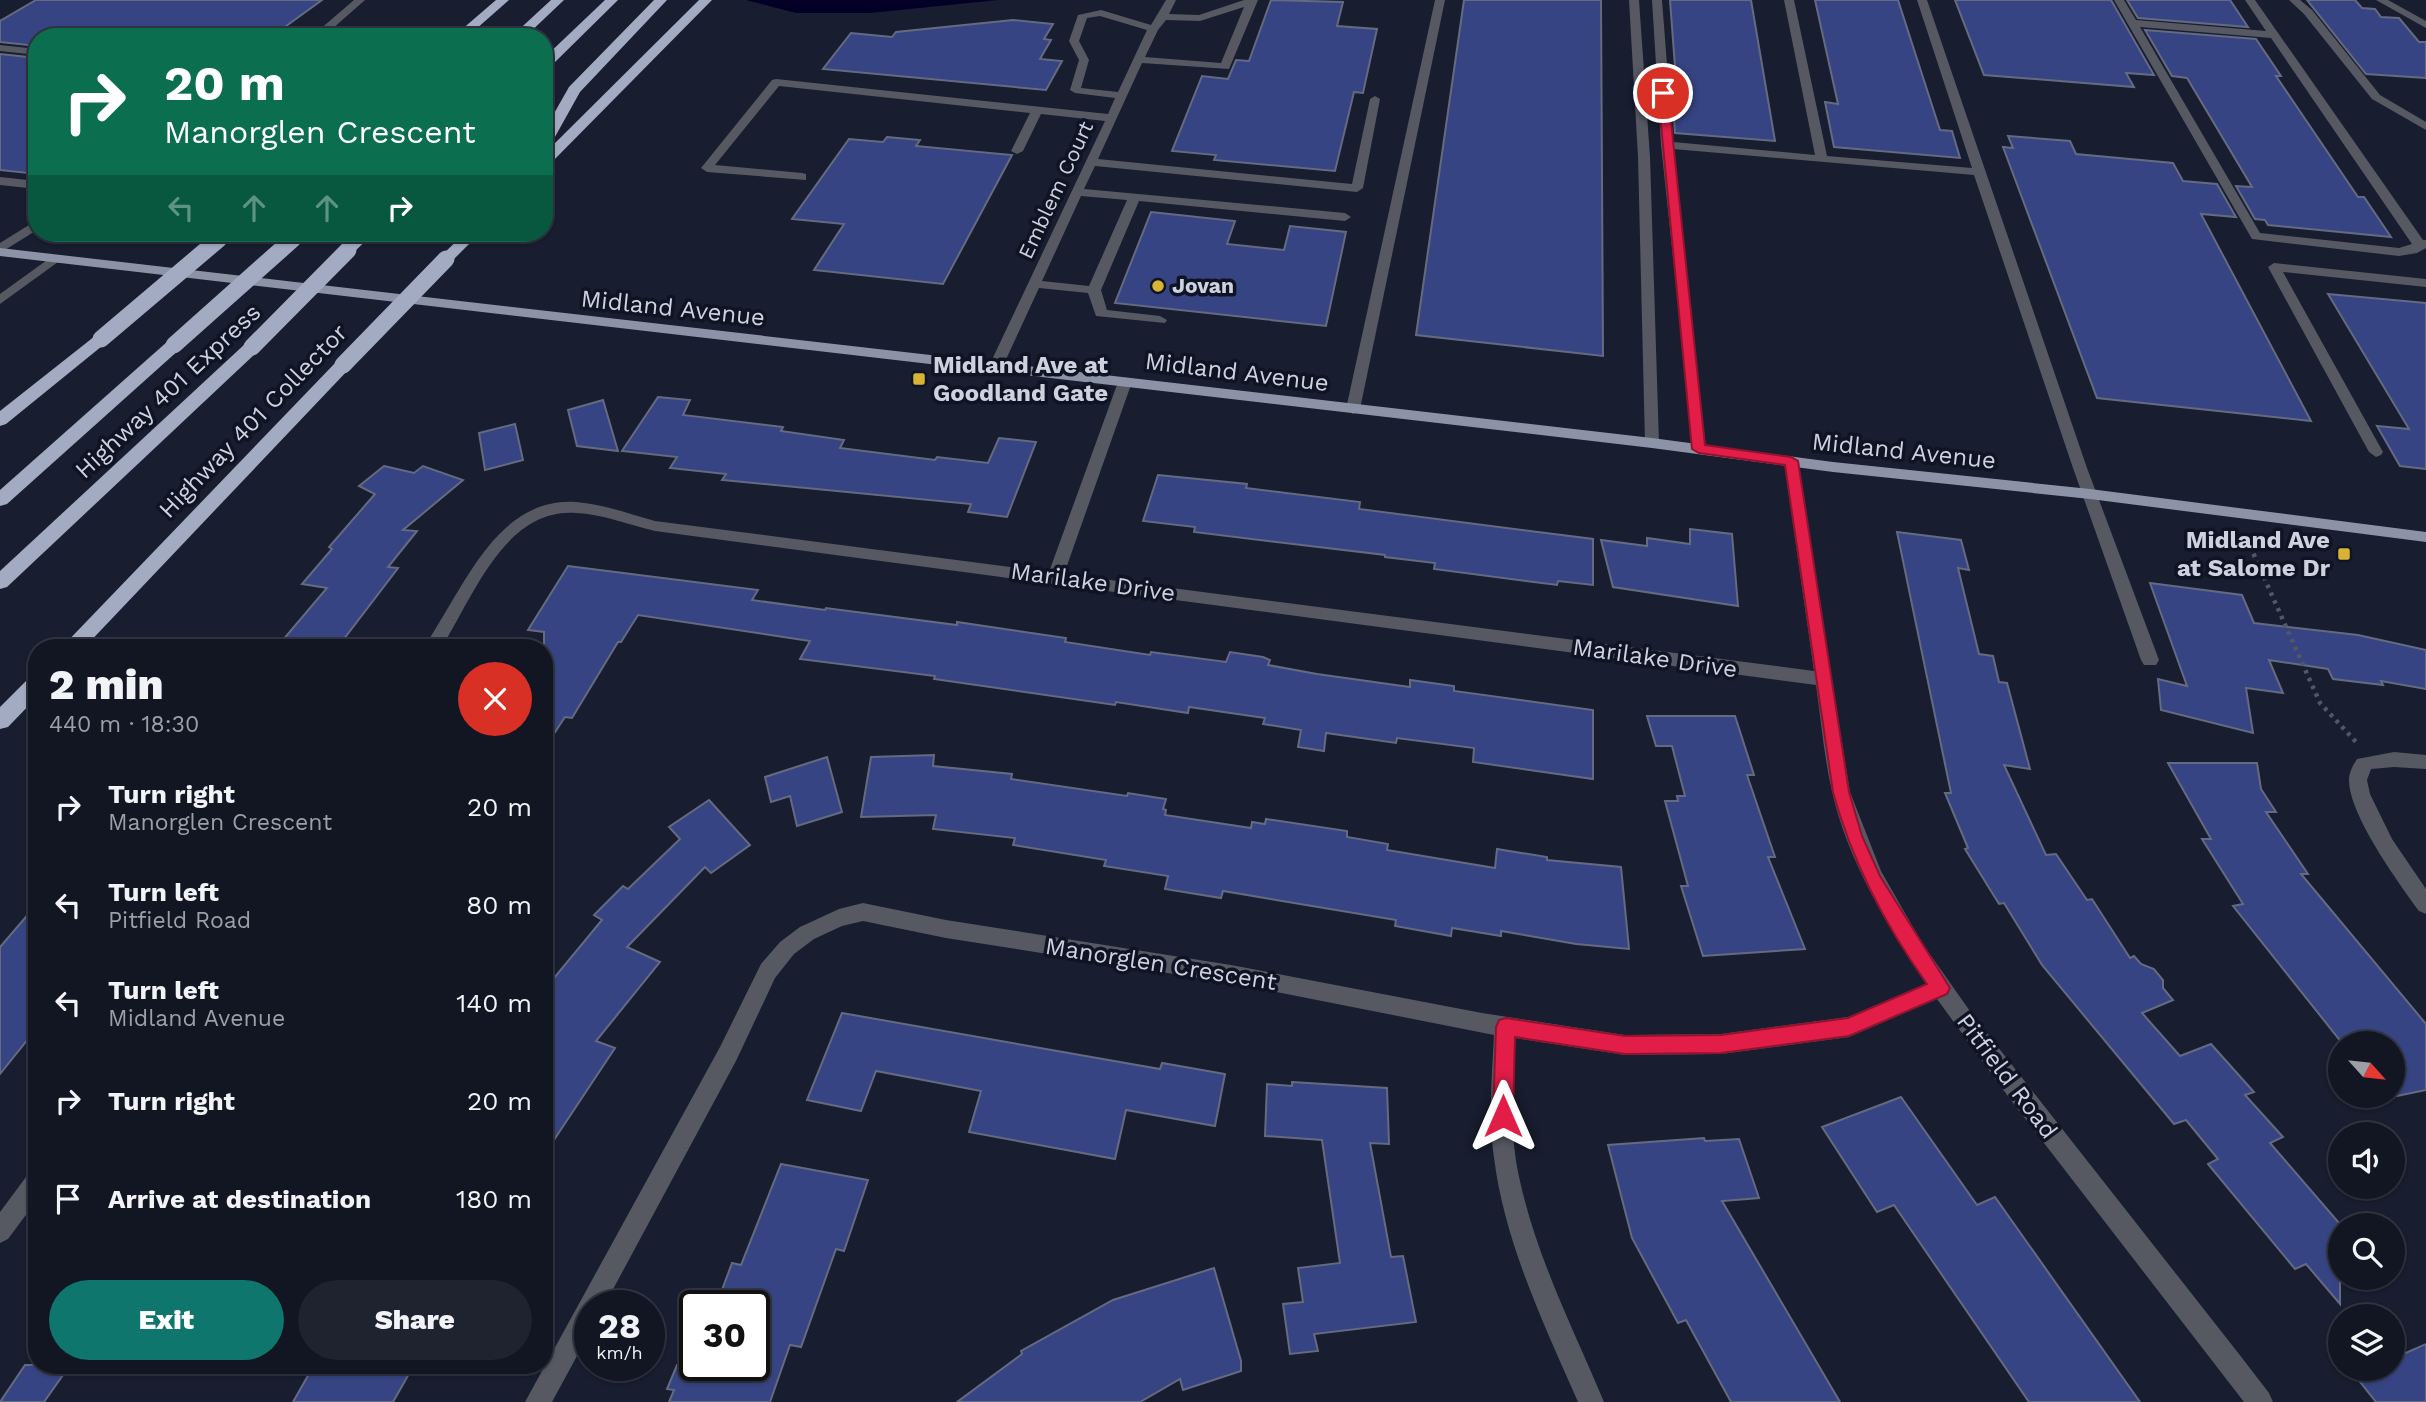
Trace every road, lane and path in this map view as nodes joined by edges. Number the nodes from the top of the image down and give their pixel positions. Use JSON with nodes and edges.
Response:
{"nodes":[{"id":1,"x":360,"y":0,"type":"edge"},
{"id":2,"x":503,"y":0,"type":"edge"},
{"id":3,"x":558,"y":0,"type":"edge"},
{"id":4,"x":612,"y":0,"type":"edge"},
{"id":5,"x":661,"y":0,"type":"edge"},
{"id":6,"x":706,"y":0,"type":"edge"},
{"id":7,"x":1171,"y":0,"type":"edge"},
{"id":8,"x":1252,"y":0,"type":"edge"},
{"id":9,"x":1440,"y":0,"type":"edge"},
{"id":10,"x":1634,"y":0,"type":"edge"},
{"id":11,"x":1657,"y":0,"type":"edge"},
{"id":12,"x":1789,"y":0,"type":"edge"},
{"id":13,"x":1922,"y":0,"type":"edge"},
{"id":14,"x":2119,"y":0,"type":"edge"},
{"id":15,"x":2250,"y":0,"type":"edge"},
{"id":16,"x":2294,"y":0,"type":"edge"},
{"id":17,"x":2381,"y":0,"type":"edge"},
{"id":18,"x":1163,"y":17,"type":"junction"},
{"id":19,"x":2133,"y":23,"type":"junction"},
{"id":20,"x":2426,"y":24,"type":"edge"},
{"id":21,"x":327,"y":28,"type":"edge"},
{"id":22,"x":470,"y":28,"type":"edge"},
{"id":23,"x":527,"y":28,"type":"edge"},
{"id":24,"x":1153,"y":29,"type":"junction"},
{"id":25,"x":2274,"y":34,"type":"junction"},
{"id":26,"x":0,"y":48,"type":"edge"},
{"id":27,"x":28,"y":51,"type":"edge"},
{"id":28,"x":553,"y":56,"type":"edge"},
{"id":29,"x":1139,"y":60,"type":"junction"},
{"id":30,"x":1122,"y":96,"type":"junction"},
{"id":31,"x":1375,"y":99,"type":"dead end"},
{"id":32,"x":1037,"y":110,"type":"junction"},
{"id":33,"x":1112,"y":118,"type":"junction"},
{"id":34,"x":2426,"y":127,"type":"edge"},
{"id":35,"x":553,"y":128,"type":"edge"},
{"id":36,"x":1667,"y":145,"type":"junction"},
{"id":37,"x":1017,"y":151,"type":"dead end"},
{"id":38,"x":553,"y":153,"type":"edge"},
{"id":39,"x":1822,"y":159,"type":"junction"},
{"id":40,"x":1092,"y":162,"type":"junction"},
{"id":41,"x":1979,"y":172,"type":"junction"},
{"id":42,"x":802,"y":177,"type":"dead end"},
{"id":43,"x":0,"y":181,"type":"edge"},
{"id":44,"x":28,"y":184,"type":"edge"},
{"id":45,"x":1077,"y":192,"type":"junction"},
{"id":46,"x":1134,"y":198,"type":"junction"},
{"id":47,"x":1345,"y":218,"type":"dead end"},
{"id":48,"x":28,"y":231,"type":"edge"},
{"id":49,"x":215,"y":242,"type":"edge"},
{"id":50,"x":289,"y":242,"type":"edge"},
{"id":51,"x":357,"y":242,"type":"edge"},
{"id":52,"x":464,"y":242,"type":"edge"},
{"id":53,"x":2422,"y":244,"type":"edge"},
{"id":54,"x":0,"y":251,"type":"edge"},
{"id":55,"x":54,"y":258,"type":"junction"},
{"id":56,"x":2426,"y":283,"type":"edge"},
{"id":57,"x":1035,"y":284,"type":"junction"},
{"id":58,"x":1094,"y":290,"type":"junction"},
{"id":59,"x":0,"y":300,"type":"edge"},
{"id":60,"x":1160,"y":320,"type":"dead end"},
{"id":61,"x":995,"y":368,"type":"junction"},
{"id":62,"x":1125,"y":382,"type":"junction"},
{"id":63,"x":1353,"y":409,"type":"junction"},
{"id":64,"x":0,"y":420,"type":"edge"},
{"id":65,"x":1652,"y":443,"type":"junction"},
{"id":66,"x":1699,"y":449,"type":"junction"},
{"id":67,"x":2376,"y":452,"type":"dead end"},
{"id":68,"x":1791,"y":461,"type":"junction"},
{"id":69,"x":2091,"y":494,"type":"junction"},
{"id":70,"x":0,"y":500,"type":"edge"},
{"id":71,"x":2426,"y":537,"type":"edge"},
{"id":72,"x":2250,"y":546,"type":"dead end"},
{"id":73,"x":1055,"y":576,"type":"junction"},
{"id":74,"x":0,"y":582,"type":"edge"},
{"id":75,"x":80,"y":639,"type":"edge"},
{"id":76,"x":438,"y":639,"type":"edge"},
{"id":77,"x":2150,"y":660,"type":"dead end"},
{"id":78,"x":1823,"y":679,"type":"junction"},
{"id":79,"x":28,"y":692,"type":"edge"},
{"id":80,"x":0,"y":721,"type":"edge"},
{"id":81,"x":2375,"y":761,"type":"junction"},
{"id":82,"x":2426,"y":762,"type":"edge"},
{"id":83,"x":2426,"y":905,"type":"edge"},
{"id":84,"x":1941,"y":988,"type":"junction"},
{"id":85,"x":1506,"y":1027,"type":"junction"},
{"id":86,"x":28,"y":1193,"type":"edge"},
{"id":87,"x":0,"y":1231,"type":"edge"},
{"id":88,"x":599,"y":1290,"type":"edge"},
{"id":89,"x":574,"y":1336,"type":"edge"},
{"id":90,"x":538,"y":1402,"type":"edge"},
{"id":91,"x":1591,"y":1402,"type":"edge"},
{"id":92,"x":2260,"y":1402,"type":"edge"}],
"edges":[{"from":1,"to":21,"type":"street"},
{"from":2,"to":22,"type":"highway"},
{"from":3,"to":23,"type":"highway"},
{"from":4,"to":28,"type":"highway"},
{"from":5,"to":35,"type":"highway"},
{"from":6,"to":38,"type":"highway"},
{"from":7,"to":18,"type":"street","name":"Emblem Court"},
{"from":8,"to":18,"type":"street"},
{"from":8,"to":29,"type":"street"},
{"from":9,"to":63,"type":"street"},
{"from":10,"to":65,"type":"street"},
{"from":11,"to":36,"type":"street"},
{"from":12,"to":39,"type":"street"},
{"from":13,"to":41,"type":"street"},
{"from":14,"to":19,"type":"street"},
{"from":15,"to":25,"type":"street"},
{"from":16,"to":34,"type":"street"},
{"from":17,"to":20,"type":"street"},
{"from":18,"to":24,"type":"street","name":"Emblem Court"},
{"from":19,"to":25,"type":"street"},
{"from":19,"to":53,"type":"street"},
{"from":24,"to":29,"type":"street","name":"Emblem Court"},
{"from":24,"to":30,"type":"street"},
{"from":25,"to":53,"type":"street"},
{"from":26,"to":27,"type":"street"},
{"from":29,"to":30,"type":"street","name":"Emblem Court"},
{"from":30,"to":33,"type":"street","name":"Emblem Court"},
{"from":31,"to":40,"type":"street"},
{"from":32,"to":33,"type":"street"},
{"from":32,"to":37,"type":"street"},
{"from":32,"to":42,"type":"street"},
{"from":33,"to":40,"type":"street","name":"Emblem Court"},
{"from":36,"to":39,"type":"street"},
{"from":36,"to":66,"type":"street"},
{"from":39,"to":41,"type":"street"},
{"from":40,"to":45,"type":"street","name":"Emblem Court"},
{"from":41,"to":69,"type":"street"},
{"from":43,"to":44,"type":"street"},
{"from":45,"to":46,"type":"street"},
{"from":45,"to":57,"type":"street","name":"Emblem Court"},
{"from":46,"to":47,"type":"street"},
{"from":46,"to":58,"type":"street"},
{"from":48,"to":54,"type":"street"},
{"from":49,"to":64,"type":"highway","bridge":true},
{"from":50,"to":70,"type":"highway","name":"Highway 401 Express","bridge":true},
{"from":51,"to":74,"type":"highway","name":"Highway 401 Express","bridge":true},
{"from":52,"to":75,"type":"highway","name":"Highway 401 Collector","bridge":true},
{"from":54,"to":55,"type":"main road","name":"Midland Avenue"},
{"from":55,"to":59,"type":"street"},
{"from":55,"to":61,"type":"main road","name":"Midland Avenue"},
{"from":56,"to":67,"type":"street"},
{"from":57,"to":58,"type":"street"},
{"from":57,"to":61,"type":"street","name":"Emblem Court"},
{"from":58,"to":60,"type":"street"},
{"from":61,"to":62,"type":"main road","name":"Midland Avenue"},
{"from":62,"to":63,"type":"main road","name":"Midland Avenue"},
{"from":62,"to":73,"type":"street"},
{"from":63,"to":65,"type":"main road","name":"Midland Avenue"},
{"from":65,"to":66,"type":"main road","name":"Midland Avenue"},
{"from":66,"to":68,"type":"main road","name":"Midland Avenue"},
{"from":68,"to":69,"type":"main road","name":"Midland Avenue"},
{"from":68,"to":78,"type":"street","name":"Pitfield Road"},
{"from":69,"to":71,"type":"main road","name":"Midland Avenue"},
{"from":69,"to":77,"type":"street"},
{"from":72,"to":81,"type":"path"},
{"from":73,"to":76,"type":"street","name":"Marilake Drive"},
{"from":73,"to":78,"type":"street","name":"Marilake Drive"},
{"from":78,"to":84,"type":"street","name":"Pitfield Road"},
{"from":79,"to":80,"type":"highway"},
{"from":81,"to":82,"type":"street"},
{"from":81,"to":83,"type":"street"},
{"from":84,"to":85,"type":"street","name":"Manorglen Crescent"},
{"from":84,"to":92,"type":"street","name":"Pitfield Road"},
{"from":85,"to":88,"type":"street","name":"Manorglen Crescent"},
{"from":85,"to":91,"type":"street"},
{"from":86,"to":87,"type":"street"},
{"from":89,"to":90,"type":"street","name":"Manorglen Crescent"}]}
